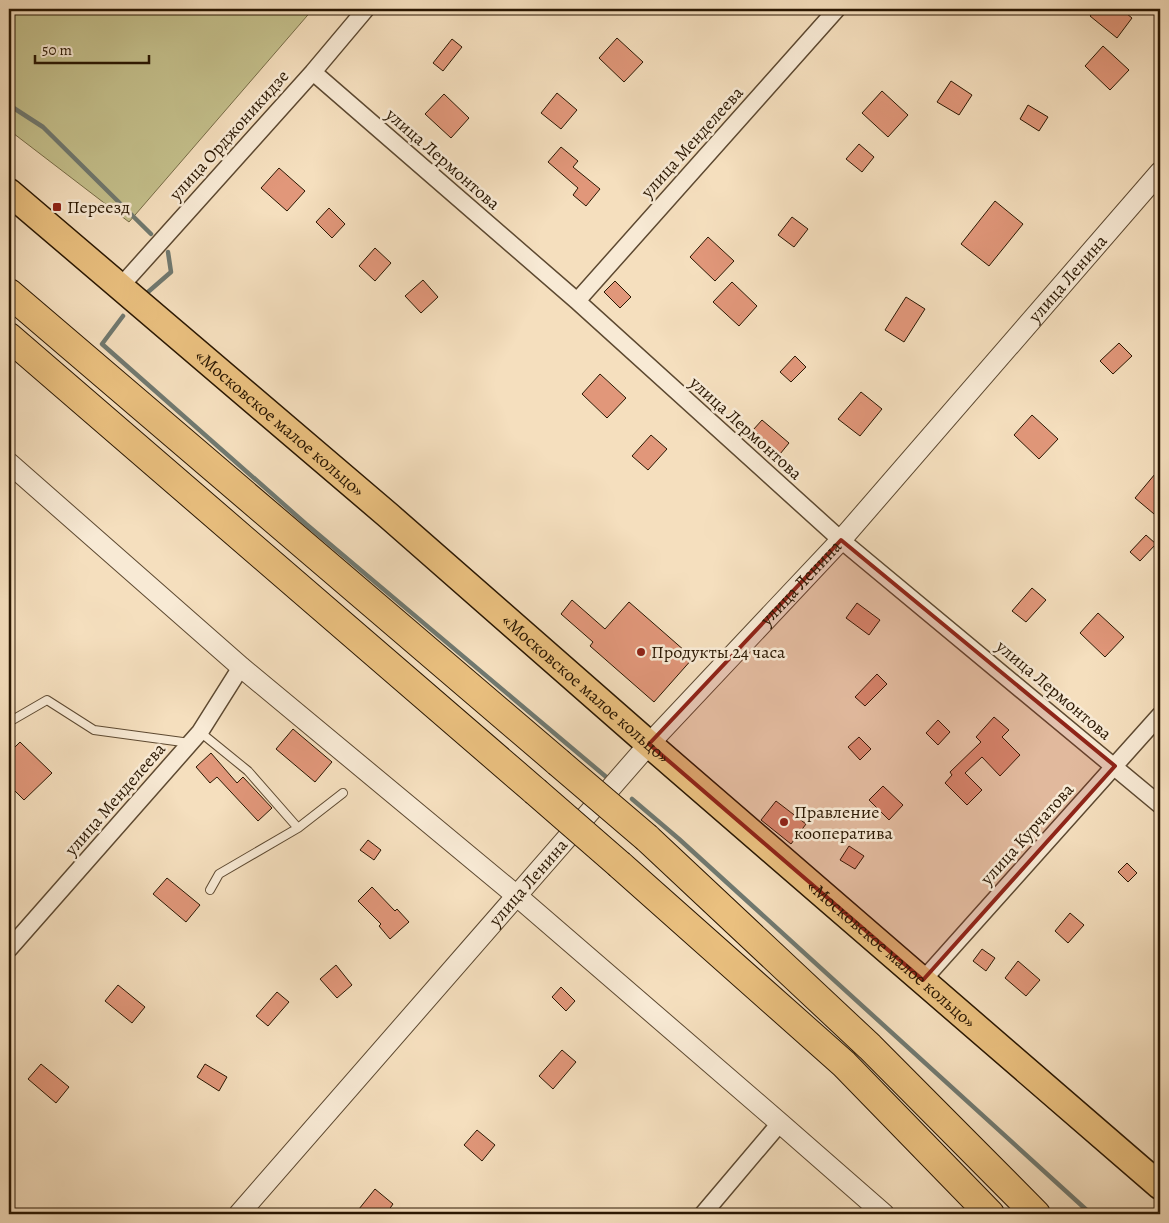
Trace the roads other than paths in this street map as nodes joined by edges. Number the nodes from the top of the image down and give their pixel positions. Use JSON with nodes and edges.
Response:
{"nodes":[{"id":1,"x":366,"y":9,"type":"edge"},
{"id":2,"x":838,"y":9,"type":"edge"},
{"id":3,"x":313,"y":72,"type":"junction"},
{"id":4,"x":1160,"y":172,"type":"edge"},
{"id":5,"x":9,"y":192,"type":"edge"},
{"id":6,"x":120,"y":287,"type":"junction"},
{"id":7,"x":9,"y":293,"type":"edge"},
{"id":8,"x":577,"y":301,"type":"junction"},
{"id":9,"x":9,"y":337,"type":"edge"},
{"id":10,"x":9,"y":464,"type":"edge"},
{"id":11,"x":841,"y":540,"type":"junction"},
{"id":12,"x":241,"y":667,"type":"junction"},
{"id":13,"x":1160,"y":715,"type":"edge"},
{"id":14,"x":9,"y":722,"type":"edge"},
{"id":15,"x":195,"y":738,"type":"junction"},
{"id":16,"x":649,"y":744,"type":"junction"},
{"id":17,"x":1115,"y":766,"type":"junction"},
{"id":18,"x":343,"y":793,"type":"dead end"},
{"id":19,"x":1160,"y":805,"type":"edge"},
{"id":20,"x":298,"y":828,"type":"junction"},
{"id":21,"x":210,"y":890,"type":"dead end"},
{"id":22,"x":517,"y":896,"type":"junction"},
{"id":23,"x":9,"y":949,"type":"edge"},
{"id":24,"x":923,"y":980,"type":"junction"},
{"id":25,"x":780,"y":1122,"type":"junction"},
{"id":26,"x":1160,"y":1186,"type":"edge"},
{"id":27,"x":239,"y":1214,"type":"edge"},
{"id":28,"x":704,"y":1214,"type":"edge"},
{"id":29,"x":884,"y":1214,"type":"edge"},
{"id":30,"x":990,"y":1214,"type":"edge"},
{"id":31,"x":1036,"y":1214,"type":"edge"}],
"edges":[{"from":1,"to":3,"type":"street","name":"улица Орджоникидзе"},
{"from":2,"to":8,"type":"street","name":"улица Менделеева"},
{"from":3,"to":6,"type":"street","name":"улица Орджоникидзе"},
{"from":3,"to":8,"type":"street","name":"улица Лермонтова"},
{"from":4,"to":11,"type":"street","name":"улица Ленина"},
{"from":5,"to":6,"type":"highway","name":"«Московское малое кольцо»"},
{"from":6,"to":16,"type":"highway","name":"«Московское малое кольцо»"},
{"from":7,"to":31,"type":"highway","bridge":true},
{"from":8,"to":11,"type":"street","name":"улица Лермонтова"},
{"from":9,"to":30,"type":"highway","bridge":true},
{"from":10,"to":12,"type":"street"},
{"from":11,"to":16,"type":"street","name":"улица Ленина"},
{"from":11,"to":17,"type":"street","name":"улица Лермонтова"},
{"from":12,"to":15,"type":"street","name":"улица Менделеева"},
{"from":12,"to":22,"type":"street"},
{"from":13,"to":17,"type":"street","name":"улица Курчатова"},
{"from":14,"to":15,"type":"lane"},
{"from":15,"to":20,"type":"lane"},
{"from":15,"to":23,"type":"street","name":"улица Менделеева"},
{"from":16,"to":22,"type":"street","name":"улица Ленина"},
{"from":16,"to":24,"type":"highway","name":"«Московское малое кольцо»"},
{"from":17,"to":19,"type":"street","name":"улица Лермонтова"},
{"from":17,"to":24,"type":"street","name":"улица Курчатова"},
{"from":18,"to":20,"type":"lane"},
{"from":20,"to":21,"type":"lane"},
{"from":22,"to":25,"type":"street"},
{"from":22,"to":27,"type":"street","name":"улица Ленина"},
{"from":24,"to":26,"type":"highway","name":"«Московское малое кольцо»"},
{"from":25,"to":28,"type":"street"},
{"from":25,"to":29,"type":"street"}]}
